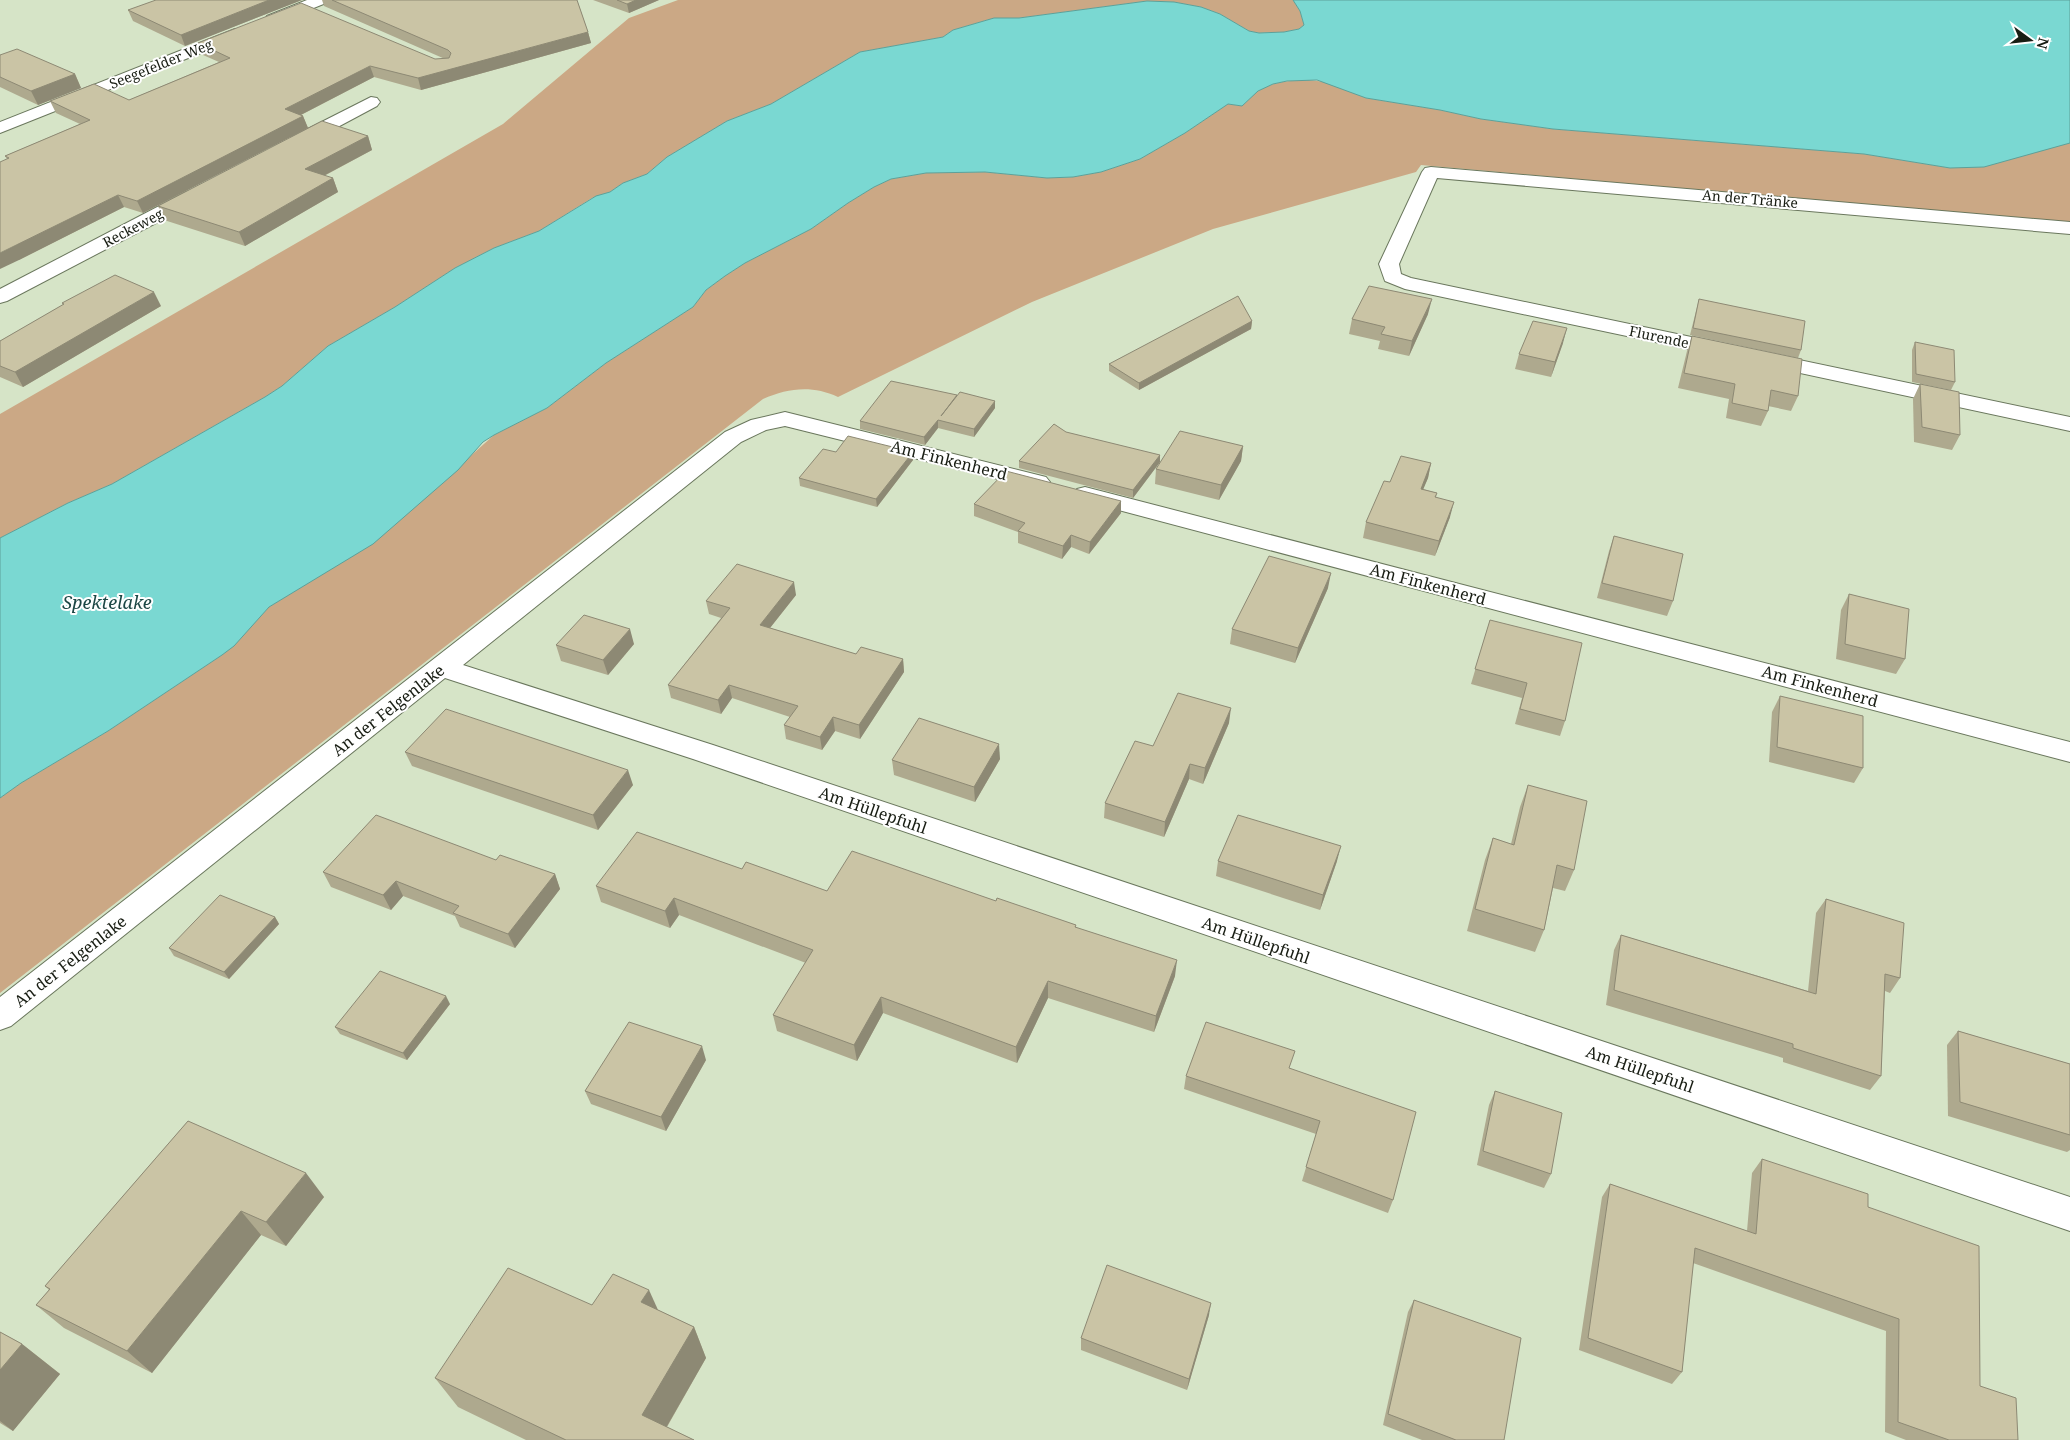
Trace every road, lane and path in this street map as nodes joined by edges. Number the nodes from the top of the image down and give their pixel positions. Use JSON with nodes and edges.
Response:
{"nodes":[{"id":1,"x":321,"y":0,"type":"edge"},
{"id":2,"x":305,"y":6,"type":"junction"},
{"id":3,"x":329,"y":16,"type":"edge"},
{"id":4,"x":371,"y":102,"type":"dead end"},
{"id":5,"x":0,"y":128,"type":"edge"},
{"id":6,"x":283,"y":149,"type":"edge"},
{"id":7,"x":1431,"y":172,"type":"joint"},
{"id":8,"x":212,"y":186,"type":"edge"},
{"id":9,"x":2070,"y":228,"type":"edge"},
{"id":10,"x":0,"y":298,"type":"edge"},
{"id":11,"x":785,"y":419,"type":"joint"},
{"id":12,"x":2070,"y":424,"type":"edge"},
{"id":13,"x":442,"y":667,"type":"junction"},
{"id":14,"x":2070,"y":752,"type":"edge"},
{"id":15,"x":0,"y":1016,"type":"edge"},
{"id":16,"x":2070,"y":1214,"type":"edge"}],
"edges":[{"from":1,"to":2,"type":"street","name":"Seegefelder Weg"},
{"from":2,"to":3,"type":"street"},
{"from":2,"to":5,"type":"street","name":"Seegefelder Weg"},
{"from":4,"to":6,"type":"street"},
{"from":7,"to":9,"type":"street","name":"An der Tränke"},
{"from":7,"to":12,"type":"street","name":"Flurende"},
{"from":8,"to":10,"type":"street","name":"Reckeweg"},
{"from":11,"to":13,"type":"street","name":"An der Felgenlake"},
{"from":11,"to":14,"type":"street","name":"Am Finkenherd"},
{"from":13,"to":15,"type":"street","name":"An der Felgenlake"},
{"from":13,"to":16,"type":"street","name":"Am Hüllepfuhl"}]}
